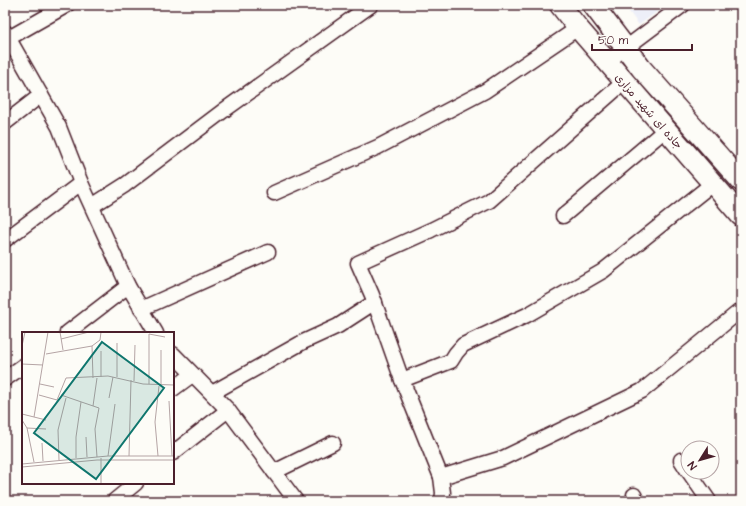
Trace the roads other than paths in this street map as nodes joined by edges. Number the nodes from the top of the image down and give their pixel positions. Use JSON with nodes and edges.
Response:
{"nodes":[{"id":1,"x":67,"y":5,"type":"edge"},
{"id":2,"x":371,"y":5,"type":"edge"},
{"id":3,"x":560,"y":5,"type":"edge"},
{"id":4,"x":593,"y":5,"type":"edge"},
{"id":5,"x":683,"y":5,"type":"edge"},
{"id":6,"x":578,"y":28,"type":"junction"},
{"id":7,"x":7,"y":35,"type":"edge"},
{"id":8,"x":625,"y":48,"type":"junction"},
{"id":9,"x":607,"y":62,"type":"junction"},
{"id":10,"x":624,"y":82,"type":"junction"},
{"id":11,"x":41,"y":95,"type":"junction"},
{"id":12,"x":5,"y":123,"type":"edge"},
{"id":13,"x":665,"y":130,"type":"junction"},
{"id":14,"x":741,"y":180,"type":"edge"},
{"id":15,"x":81,"y":183,"type":"junction"},
{"id":16,"x":712,"y":184,"type":"junction"},
{"id":17,"x":274,"y":193,"type":"dead end"},
{"id":18,"x":92,"y":206,"type":"junction"},
{"id":19,"x":563,"y":216,"type":"dead end"},
{"id":20,"x":741,"y":216,"type":"edge"},
{"id":21,"x":5,"y":240,"type":"edge"},
{"id":22,"x":268,"y":252,"type":"dead end"},
{"id":23,"x":128,"y":286,"type":"junction"},
{"id":24,"x":375,"y":302,"type":"junction"},
{"id":25,"x":141,"y":310,"type":"junction"},
{"id":26,"x":741,"y":310,"type":"edge"},
{"id":27,"x":68,"y":332,"type":"edge"},
{"id":28,"x":155,"y":332,"type":"edge"},
{"id":29,"x":174,"y":355,"type":"edge"},
{"id":30,"x":22,"y":367,"type":"edge"},
{"id":31,"x":192,"y":375,"type":"junction"},
{"id":32,"x":5,"y":380,"type":"edge"},
{"id":33,"x":402,"y":380,"type":"junction"},
{"id":34,"x":174,"y":388,"type":"edge"},
{"id":35,"x":212,"y":393,"type":"junction"},
{"id":36,"x":228,"y":410,"type":"junction"},
{"id":37,"x":332,"y":443,"type":"dead end"},
{"id":38,"x":174,"y":452,"type":"edge"},
{"id":39,"x":274,"y":472,"type":"junction"},
{"id":40,"x":441,"y":477,"type":"junction"},
{"id":41,"x":694,"y":480,"type":"edge"},
{"id":42,"x":135,"y":484,"type":"edge"},
{"id":43,"x":114,"y":501,"type":"edge"},
{"id":44,"x":296,"y":501,"type":"edge"},
{"id":45,"x":442,"y":501,"type":"edge"},
{"id":46,"x":709,"y":501,"type":"edge"}],
"edges":[{"from":1,"to":7,"type":"street"},
{"from":2,"to":18,"type":"street"},
{"from":3,"to":6,"type":"main road","name":"جاده ای شهید مزاری"},
{"from":4,"to":8,"type":"main road","name":"جاده ای شهید مزاری"},
{"from":5,"to":8,"type":"street"},
{"from":6,"to":9,"type":"main road","name":"جاده ای شهید مزاری"},
{"from":6,"to":17,"type":"street"},
{"from":7,"to":11,"type":"street"},
{"from":8,"to":9,"type":"street"},
{"from":8,"to":14,"type":"main road","name":"جاده ای شهید مزاری"},
{"from":9,"to":10,"type":"main road","name":"جاده ای شهید مزاری"},
{"from":10,"to":13,"type":"main road","name":"جاده ای شهید مزاری"},
{"from":10,"to":24,"type":"street"},
{"from":11,"to":12,"type":"street"},
{"from":11,"to":15,"type":"street"},
{"from":13,"to":16,"type":"main road","name":"جاده ای شهید مزاری"},
{"from":13,"to":19,"type":"street"},
{"from":15,"to":18,"type":"street"},
{"from":15,"to":21,"type":"street"},
{"from":16,"to":20,"type":"main road","name":"جاده ای شهید مزاری"},
{"from":16,"to":33,"type":"street"},
{"from":18,"to":23,"type":"street"},
{"from":22,"to":25,"type":"street"},
{"from":23,"to":25,"type":"street"},
{"from":23,"to":27,"type":"street"},
{"from":24,"to":33,"type":"street"},
{"from":24,"to":35,"type":"street"},
{"from":25,"to":28,"type":"street"},
{"from":26,"to":40,"type":"street"},
{"from":29,"to":31,"type":"street"},
{"from":30,"to":32,"type":"street"},
{"from":31,"to":34,"type":"street"},
{"from":31,"to":35,"type":"street"},
{"from":33,"to":40,"type":"street"},
{"from":35,"to":36,"type":"street"},
{"from":36,"to":38,"type":"street"},
{"from":36,"to":39,"type":"street"},
{"from":37,"to":39,"type":"street"},
{"from":39,"to":44,"type":"street"},
{"from":40,"to":45,"type":"street"},
{"from":41,"to":46,"type":"street"},
{"from":42,"to":43,"type":"street"}]}
